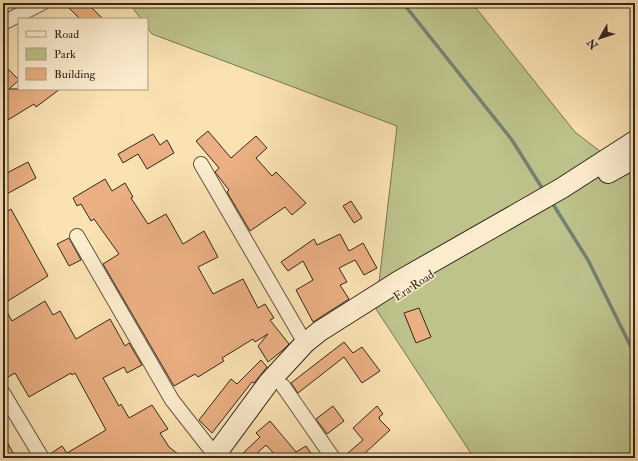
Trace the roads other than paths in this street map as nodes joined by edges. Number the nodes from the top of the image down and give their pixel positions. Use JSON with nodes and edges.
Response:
{"nodes":[{"id":1,"x":42,"y":3,"type":"edge"},
{"id":2,"x":3,"y":23,"type":"edge"},
{"id":3,"x":635,"y":141,"type":"edge"},
{"id":4,"x":635,"y":158,"type":"edge"},
{"id":5,"x":201,"y":164,"type":"dead end"},
{"id":6,"x":565,"y":193,"type":"junction"},
{"id":7,"x":77,"y":236,"type":"dead end"},
{"id":8,"x":403,"y":287,"type":"junction"},
{"id":9,"x":305,"y":343,"type":"junction"},
{"id":10,"x":283,"y":386,"type":"junction"},
{"id":11,"x":3,"y":393,"type":"edge"},
{"id":12,"x":219,"y":457,"type":"edge"},
{"id":13,"x":42,"y":458,"type":"edge"},
{"id":14,"x":333,"y":458,"type":"edge"}],
"edges":[{"from":1,"to":2,"type":"street"},
{"from":3,"to":6,"type":"main road"},
{"from":4,"to":6,"type":"main road","name":"Era Road"},
{"from":5,"to":9,"type":"street"},
{"from":6,"to":8,"type":"main road","name":"Era Road"},
{"from":7,"to":12,"type":"street"},
{"from":8,"to":9,"type":"main road"},
{"from":8,"to":10,"type":"main road","name":"Era Road"},
{"from":9,"to":12,"type":"main road"},
{"from":10,"to":12,"type":"main road","name":"Era Road"},
{"from":10,"to":14,"type":"street"},
{"from":11,"to":13,"type":"street"}]}
